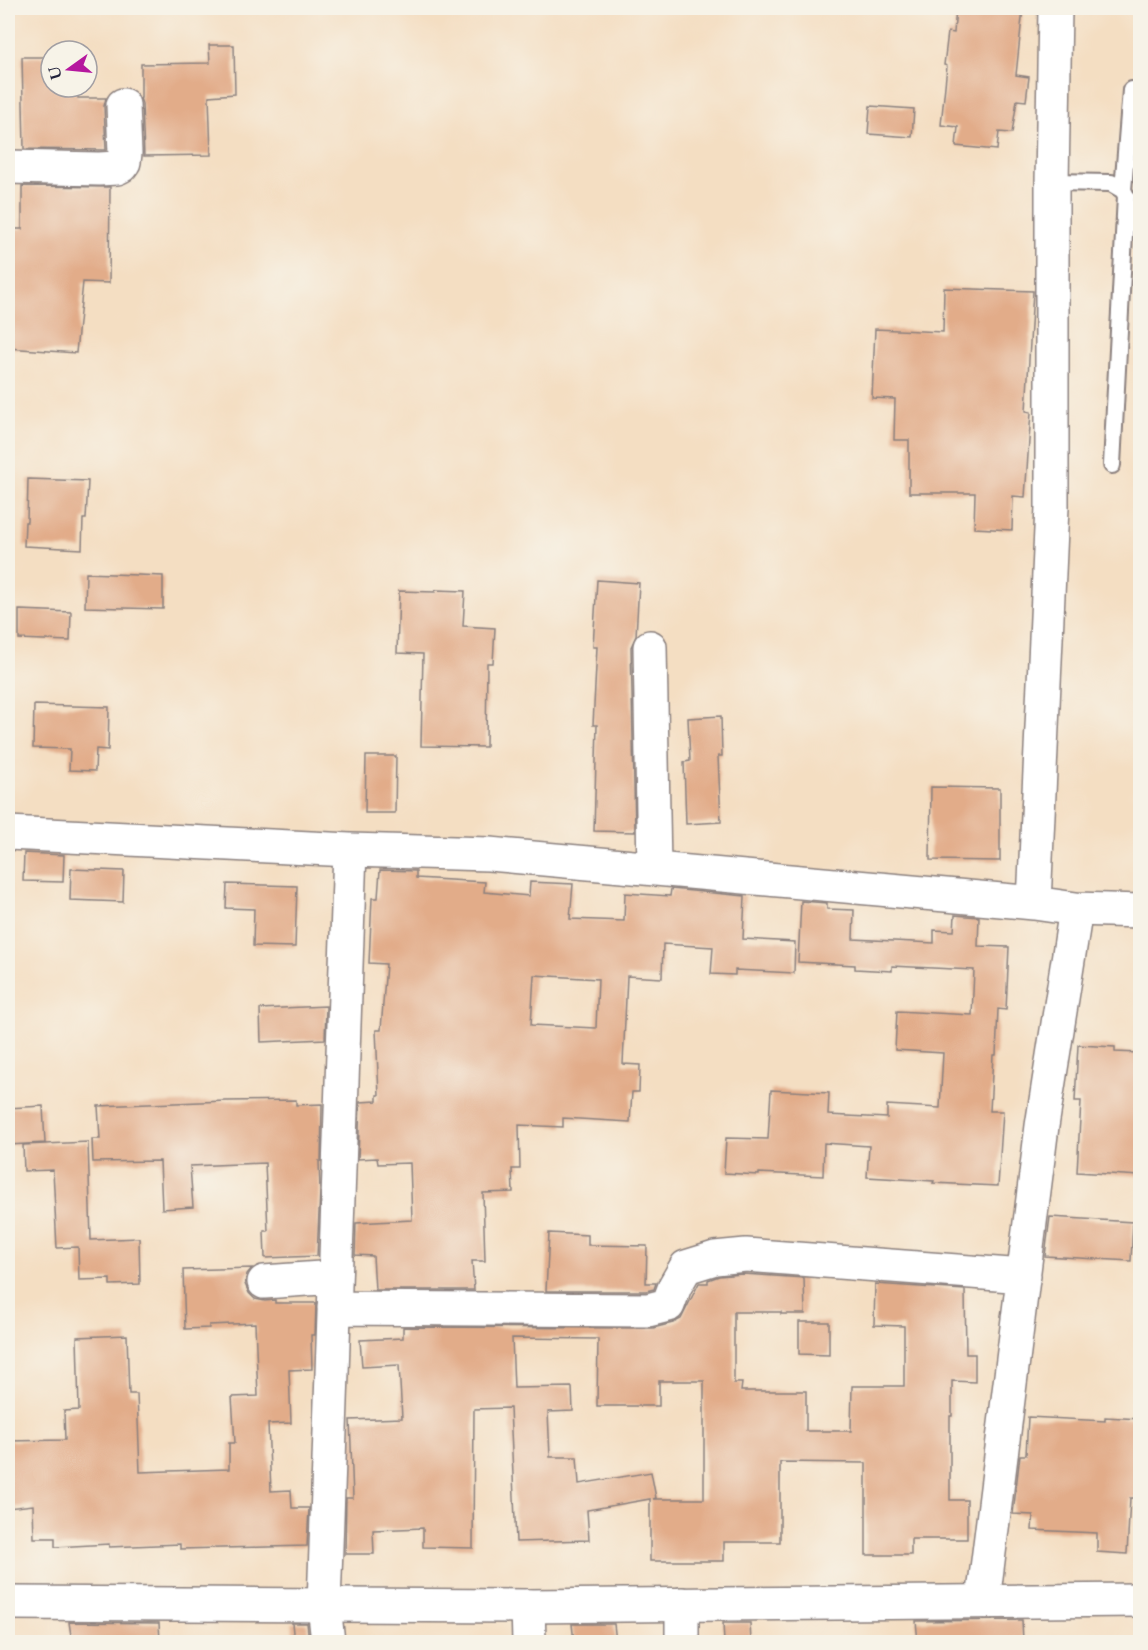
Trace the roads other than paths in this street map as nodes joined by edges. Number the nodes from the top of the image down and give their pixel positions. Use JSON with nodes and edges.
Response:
{"nodes":[{"id":1,"x":1055,"y":8,"type":"edge"},
{"id":2,"x":1131,"y":90,"type":"dead end"},
{"id":3,"x":123,"y":105,"type":"dead end"},
{"id":4,"x":8,"y":167,"type":"edge"},
{"id":5,"x":1052,"y":182,"type":"junction"},
{"id":6,"x":1123,"y":190,"type":"junction"},
{"id":7,"x":1112,"y":465,"type":"dead end"},
{"id":8,"x":651,"y":647,"type":"dead end"},
{"id":9,"x":8,"y":833,"type":"edge"},
{"id":10,"x":350,"y":849,"type":"junction"},
{"id":11,"x":654,"y":868,"type":"junction"},
{"id":12,"x":1034,"y":903,"type":"junction"},
{"id":13,"x":1076,"y":909,"type":"junction"},
{"id":14,"x":1140,"y":911,"type":"edge"},
{"id":15,"x":1024,"y":1276,"type":"junction"},
{"id":16,"x":264,"y":1282,"type":"dead end"},
{"id":17,"x":335,"y":1293,"type":"junction"},
{"id":18,"x":1140,"y":1600,"type":"edge"},
{"id":19,"x":983,"y":1601,"type":"junction"},
{"id":20,"x":8,"y":1603,"type":"edge"},
{"id":21,"x":682,"y":1604,"type":"junction"},
{"id":22,"x":324,"y":1605,"type":"junction"},
{"id":23,"x":528,"y":1606,"type":"junction"},
{"id":24,"x":328,"y":1642,"type":"edge"},
{"id":25,"x":529,"y":1642,"type":"edge"},
{"id":26,"x":682,"y":1642,"type":"edge"}],
"edges":[{"from":1,"to":5,"type":"street"},
{"from":2,"to":6,"type":"lane"},
{"from":3,"to":4,"type":"street"},
{"from":5,"to":6,"type":"lane"},
{"from":5,"to":12,"type":"street"},
{"from":6,"to":7,"type":"lane"},
{"from":8,"to":11,"type":"street"},
{"from":9,"to":10,"type":"street"},
{"from":10,"to":11,"type":"street"},
{"from":10,"to":17,"type":"street"},
{"from":11,"to":12,"type":"street"},
{"from":12,"to":13,"type":"street"},
{"from":13,"to":14,"type":"street"},
{"from":13,"to":15,"type":"street"},
{"from":15,"to":17,"type":"street"},
{"from":15,"to":19,"type":"street"},
{"from":16,"to":17,"type":"street"},
{"from":17,"to":22,"type":"street"},
{"from":18,"to":19,"type":"street"},
{"from":19,"to":21,"type":"street"},
{"from":20,"to":22,"type":"street"},
{"from":21,"to":23,"type":"street"},
{"from":21,"to":26,"type":"street"},
{"from":22,"to":23,"type":"street"},
{"from":22,"to":24,"type":"street"},
{"from":23,"to":25,"type":"street"}]}
